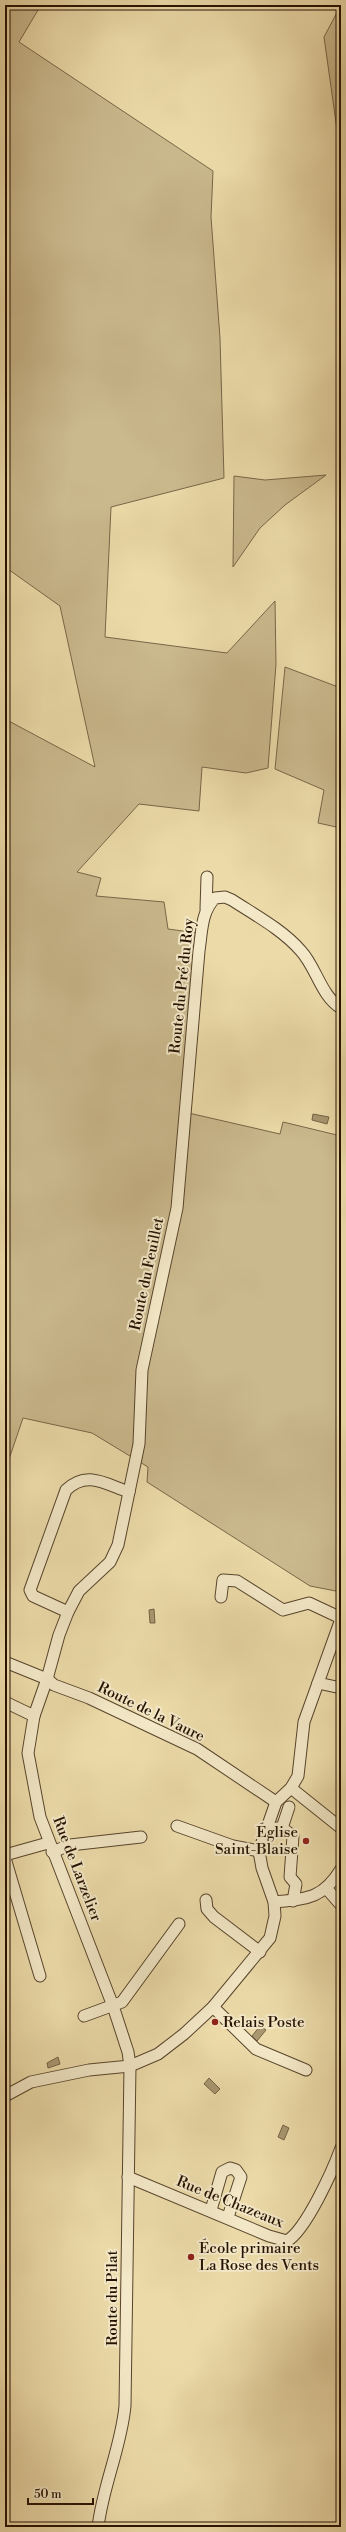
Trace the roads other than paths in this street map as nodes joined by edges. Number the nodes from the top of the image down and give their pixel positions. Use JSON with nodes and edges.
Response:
{"nodes":[{"id":1,"x":224,"y":897,"type":"junction"},
{"id":2,"x":206,"y":910,"type":"junction"},
{"id":3,"x":341,"y":1008,"type":"edge"},
{"id":4,"x":186,"y":1110,"type":"joint"},
{"id":5,"x":129,"y":1492,"type":"junction"},
{"id":6,"x":221,"y":1597,"type":"dead end"},
{"id":7,"x":68,"y":1612,"type":"junction"},
{"id":8,"x":341,"y":1619,"type":"edge"},
{"id":9,"x":5,"y":1662,"type":"edge"},
{"id":10,"x":47,"y":1679,"type":"junction"},
{"id":11,"x":318,"y":1682,"type":"junction"},
{"id":12,"x":341,"y":1688,"type":"edge"},
{"id":13,"x":5,"y":1702,"type":"edge"},
{"id":14,"x":34,"y":1716,"type":"junction"},
{"id":15,"x":291,"y":1788,"type":"junction"},
{"id":16,"x":276,"y":1802,"type":"junction"},
{"id":17,"x":289,"y":1807,"type":"dead end"},
{"id":18,"x":177,"y":1826,"type":"dead end"},
{"id":19,"x":265,"y":1828,"type":"junction"},
{"id":20,"x":282,"y":1828,"type":"junction"},
{"id":21,"x":341,"y":1828,"type":"edge"},
{"id":22,"x":141,"y":1837,"type":"dead end"},
{"id":23,"x":50,"y":1847,"type":"junction"},
{"id":24,"x":259,"y":1851,"type":"junction"},
{"id":25,"x":5,"y":1857,"type":"edge"},
{"id":26,"x":341,"y":1869,"type":"edge"},
{"id":27,"x":326,"y":1888,"type":"junction"},
{"id":28,"x":206,"y":1900,"type":"dead end"},
{"id":29,"x":292,"y":1901,"type":"junction"},
{"id":30,"x":274,"y":1902,"type":"junction"},
{"id":31,"x":341,"y":1905,"type":"edge"},
{"id":32,"x":179,"y":1924,"type":"dead end"},
{"id":33,"x":260,"y":1952,"type":"junction"},
{"id":34,"x":40,"y":1976,"type":"dead end"},
{"id":35,"x":113,"y":2006,"type":"junction"},
{"id":36,"x":213,"y":2008,"type":"junction"},
{"id":37,"x":84,"y":2016,"type":"dead end"},
{"id":38,"x":130,"y":2066,"type":"junction"},
{"id":39,"x":306,"y":2070,"type":"dead end"},
{"id":40,"x":5,"y":2096,"type":"edge"},
{"id":41,"x":341,"y":2148,"type":"edge"},
{"id":42,"x":128,"y":2177,"type":"junction"},
{"id":43,"x":211,"y":2210,"type":"junction"},
{"id":44,"x":228,"y":2217,"type":"junction"},
{"id":45,"x":98,"y":2527,"type":"edge"}],
"edges":[{"from":1,"to":2,"type":"street","name":"Route du Pré du Roy"},
{"from":1,"to":2,"type":"street"},
{"from":1,"to":3,"type":"street"},
{"from":2,"to":4,"type":"street","name":"Route du Pré du Roy"},
{"from":4,"to":5,"type":"street","name":"Route du Feuillet"},
{"from":5,"to":7,"type":"street","name":"Route du Feuillet"},
{"from":5,"to":7,"type":"street"},
{"from":6,"to":8,"type":"street"},
{"from":7,"to":10,"type":"street","name":"Rue de Larzelier"},
{"from":8,"to":11,"type":"street"},
{"from":9,"to":10,"type":"street","name":"Route de la Vaure"},
{"from":10,"to":14,"type":"street","name":"Rue de Larzelier"},
{"from":10,"to":16,"type":"street","name":"Route de la Vaure"},
{"from":11,"to":12,"type":"street"},
{"from":11,"to":15,"type":"street"},
{"from":13,"to":14,"type":"street"},
{"from":14,"to":23,"type":"street","name":"Rue de Larzelier"},
{"from":15,"to":16,"type":"street"},
{"from":15,"to":21,"type":"street"},
{"from":16,"to":19,"type":"street"},
{"from":17,"to":20,"type":"street"},
{"from":18,"to":24,"type":"street"},
{"from":19,"to":20,"type":"street"},
{"from":19,"to":24,"type":"street"},
{"from":20,"to":29,"type":"street"},
{"from":22,"to":23,"type":"street"},
{"from":23,"to":25,"type":"street"},
{"from":23,"to":35,"type":"street","name":"Rue de Larzelier"},
{"from":24,"to":30,"type":"street"},
{"from":25,"to":34,"type":"street"},
{"from":26,"to":27,"type":"street"},
{"from":27,"to":29,"type":"street"},
{"from":27,"to":31,"type":"street"},
{"from":28,"to":33,"type":"street"},
{"from":29,"to":30,"type":"street"},
{"from":30,"to":33,"type":"street"},
{"from":32,"to":35,"type":"street"},
{"from":33,"to":36,"type":"street"},
{"from":35,"to":37,"type":"street"},
{"from":35,"to":38,"type":"street","name":"Rue de Larzelier"},
{"from":36,"to":38,"type":"street"},
{"from":36,"to":39,"type":"street"},
{"from":38,"to":40,"type":"street"},
{"from":38,"to":42,"type":"street","name":"Route du Pilat"},
{"from":41,"to":44,"type":"street","name":"Rue de Chazeaux"},
{"from":42,"to":43,"type":"street","name":"Rue de Chazeaux"},
{"from":42,"to":45,"type":"street","name":"Route du Pilat"},
{"from":43,"to":44,"type":"street","name":"Rue de Chazeaux"},
{"from":43,"to":44,"type":"street"}]}
